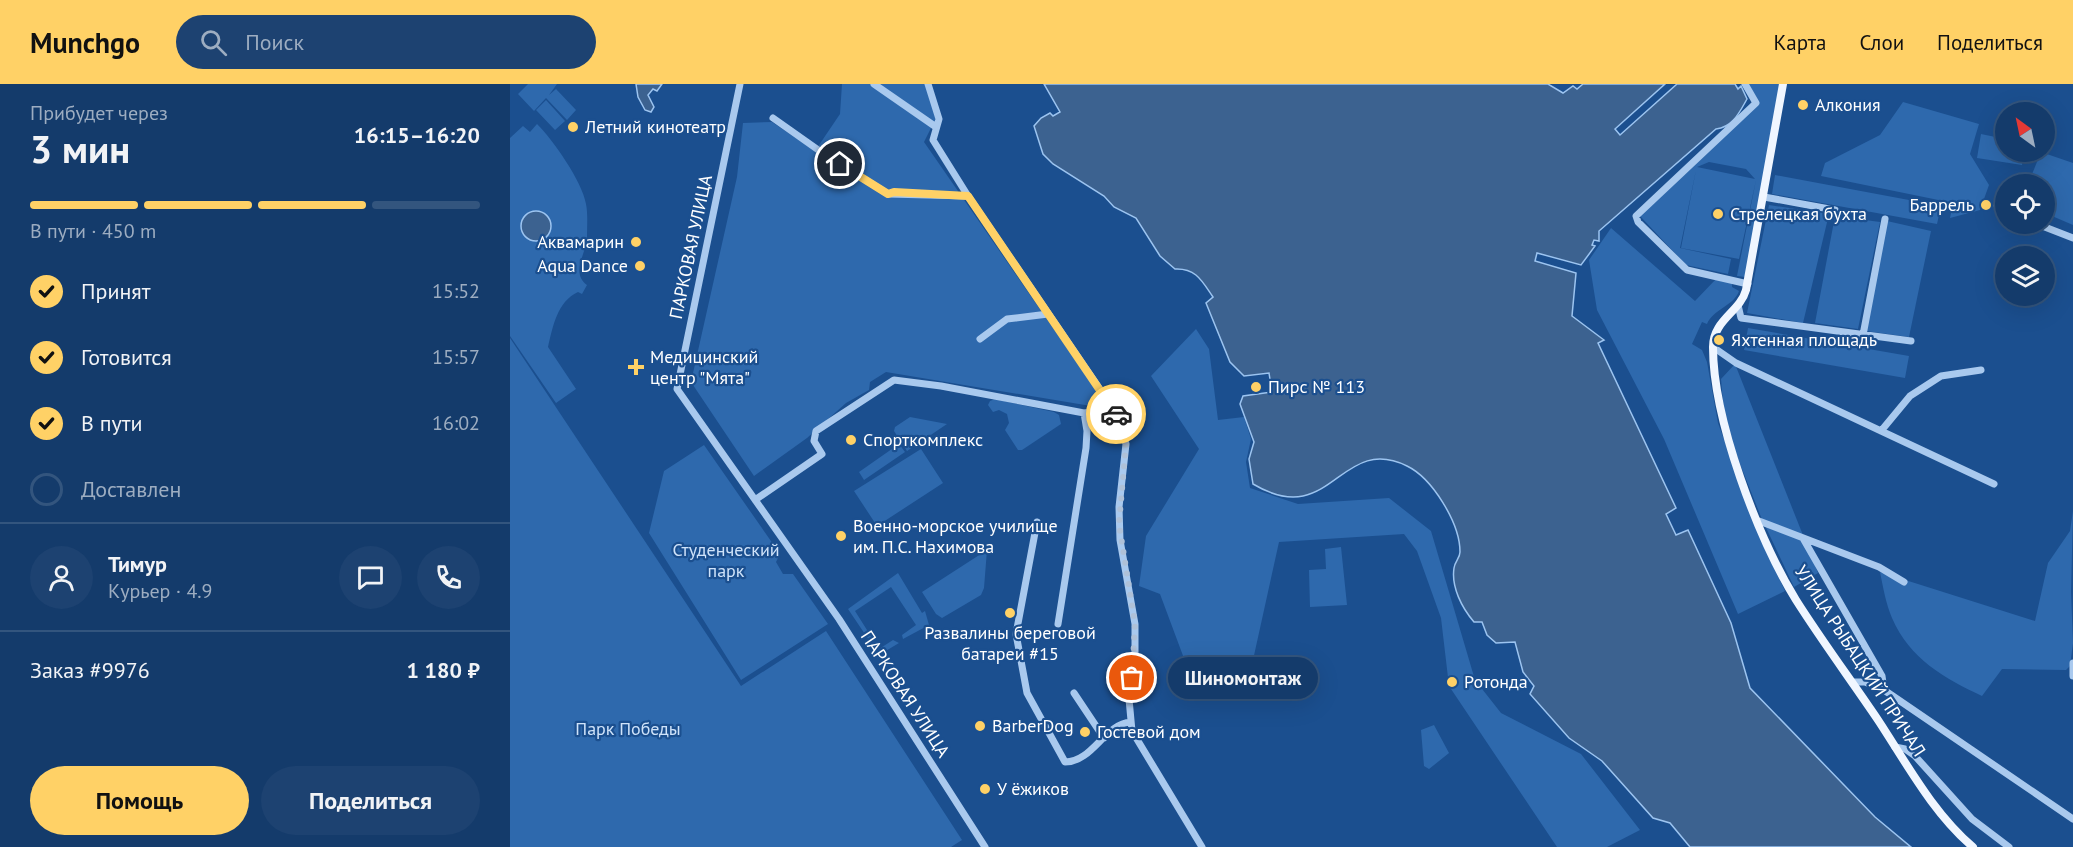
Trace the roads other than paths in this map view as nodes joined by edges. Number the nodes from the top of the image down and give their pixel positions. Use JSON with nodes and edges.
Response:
{"nodes":[{"id":1,"x":740,"y":84,"type":"edge"},
{"id":2,"x":874,"y":84,"type":"edge"},
{"id":3,"x":928,"y":84,"type":"edge"},
{"id":4,"x":1745,"y":84,"type":"edge"},
{"id":5,"x":1783,"y":84,"type":"edge"},
{"id":6,"x":773,"y":118,"type":"dead end"},
{"id":7,"x":936,"y":127,"type":"junction"},
{"id":8,"x":968,"y":196,"type":"junction"},
{"id":9,"x":1764,"y":197,"type":"junction"},
{"id":10,"x":1835,"y":210,"type":"dead end"},
{"id":11,"x":1885,"y":219,"type":"dead end"},
{"id":12,"x":2055,"y":231,"type":"edge"},
{"id":13,"x":2073,"y":238,"type":"edge"},
{"id":14,"x":1748,"y":284,"type":"junction"},
{"id":15,"x":1738,"y":305,"type":"junction"},
{"id":16,"x":1048,"y":314,"type":"junction"},
{"id":17,"x":1863,"y":335,"type":"junction"},
{"id":18,"x":980,"y":339,"type":"dead end"},
{"id":19,"x":1911,"y":341,"type":"dead end"},
{"id":20,"x":1713,"y":343,"type":"junction"},
{"id":21,"x":1981,"y":370,"type":"dead end"},
{"id":22,"x":1110,"y":404,"type":"junction"},
{"id":23,"x":1084,"y":413,"type":"junction"},
{"id":24,"x":1881,"y":431,"type":"junction"},
{"id":25,"x":1994,"y":484,"type":"dead end"},
{"id":26,"x":755,"y":500,"type":"junction"},
{"id":27,"x":1037,"y":522,"type":"dead end"},
{"id":28,"x":1759,"y":522,"type":"junction"},
{"id":29,"x":1804,"y":540,"type":"junction"},
{"id":30,"x":1904,"y":582,"type":"dead end"},
{"id":31,"x":1058,"y":624,"type":"dead end"},
{"id":32,"x":2073,"y":663,"type":"edge"},
{"id":33,"x":2073,"y":676,"type":"edge"},
{"id":34,"x":1852,"y":682,"type":"junction"},
{"id":35,"x":1884,"y":690,"type":"junction"},
{"id":36,"x":1074,"y":693,"type":"dead end"},
{"id":37,"x":1131,"y":722,"type":"junction"},
{"id":38,"x":1104,"y":738,"type":"junction"},
{"id":39,"x":1895,"y":747,"type":"junction"},
{"id":40,"x":2073,"y":819,"type":"edge"},
{"id":41,"x":985,"y":847,"type":"edge"},
{"id":42,"x":1202,"y":847,"type":"edge"},
{"id":43,"x":1973,"y":847,"type":"edge"},
{"id":44,"x":2009,"y":847,"type":"edge"}],
"edges":[{"from":1,"to":26,"type":"street","name":"ПАРКОВАЯ УЛИЦА"},
{"from":2,"to":7,"type":"street"},
{"from":3,"to":7,"type":"street"},
{"from":4,"to":14,"type":"street"},
{"from":5,"to":9,"type":"main road"},
{"from":6,"to":8,"type":"street"},
{"from":7,"to":8,"type":"street"},
{"from":8,"to":16,"type":"street"},
{"from":9,"to":10,"type":"street"},
{"from":9,"to":14,"type":"main road"},
{"from":11,"to":17,"type":"street"},
{"from":12,"to":13,"type":"street"},
{"from":14,"to":15,"type":"main road"},
{"from":15,"to":17,"type":"street"},
{"from":15,"to":20,"type":"main road"},
{"from":16,"to":18,"type":"street"},
{"from":16,"to":22,"type":"street"},
{"from":17,"to":19,"type":"street"},
{"from":20,"to":24,"type":"street"},
{"from":20,"to":28,"type":"main road","name":"УЛИЦА РЫБАЦКИЙ ПРИЧАЛ"},
{"from":21,"to":24,"type":"street"},
{"from":22,"to":23,"type":"street"},
{"from":22,"to":37,"type":"street"},
{"from":23,"to":26,"type":"street"},
{"from":23,"to":31,"type":"street"},
{"from":24,"to":25,"type":"street"},
{"from":26,"to":41,"type":"street","name":"ПАРКОВАЯ УЛИЦА"},
{"from":27,"to":38,"type":"street"},
{"from":28,"to":29,"type":"street"},
{"from":28,"to":34,"type":"main road","name":"УЛИЦА РЫБАЦКИЙ ПРИЧАЛ"},
{"from":29,"to":30,"type":"street"},
{"from":29,"to":35,"type":"street"},
{"from":32,"to":33,"type":"street"},
{"from":34,"to":35,"type":"street"},
{"from":34,"to":39,"type":"main road","name":"УЛИЦА РЫБАЦКИЙ ПРИЧАЛ"},
{"from":35,"to":40,"type":"street"},
{"from":36,"to":38,"type":"street"},
{"from":37,"to":38,"type":"street"},
{"from":37,"to":42,"type":"street"},
{"from":39,"to":43,"type":"main road","name":"УЛИЦА РЫБАЦКИЙ ПРИЧАЛ"},
{"from":39,"to":44,"type":"street"}]}
